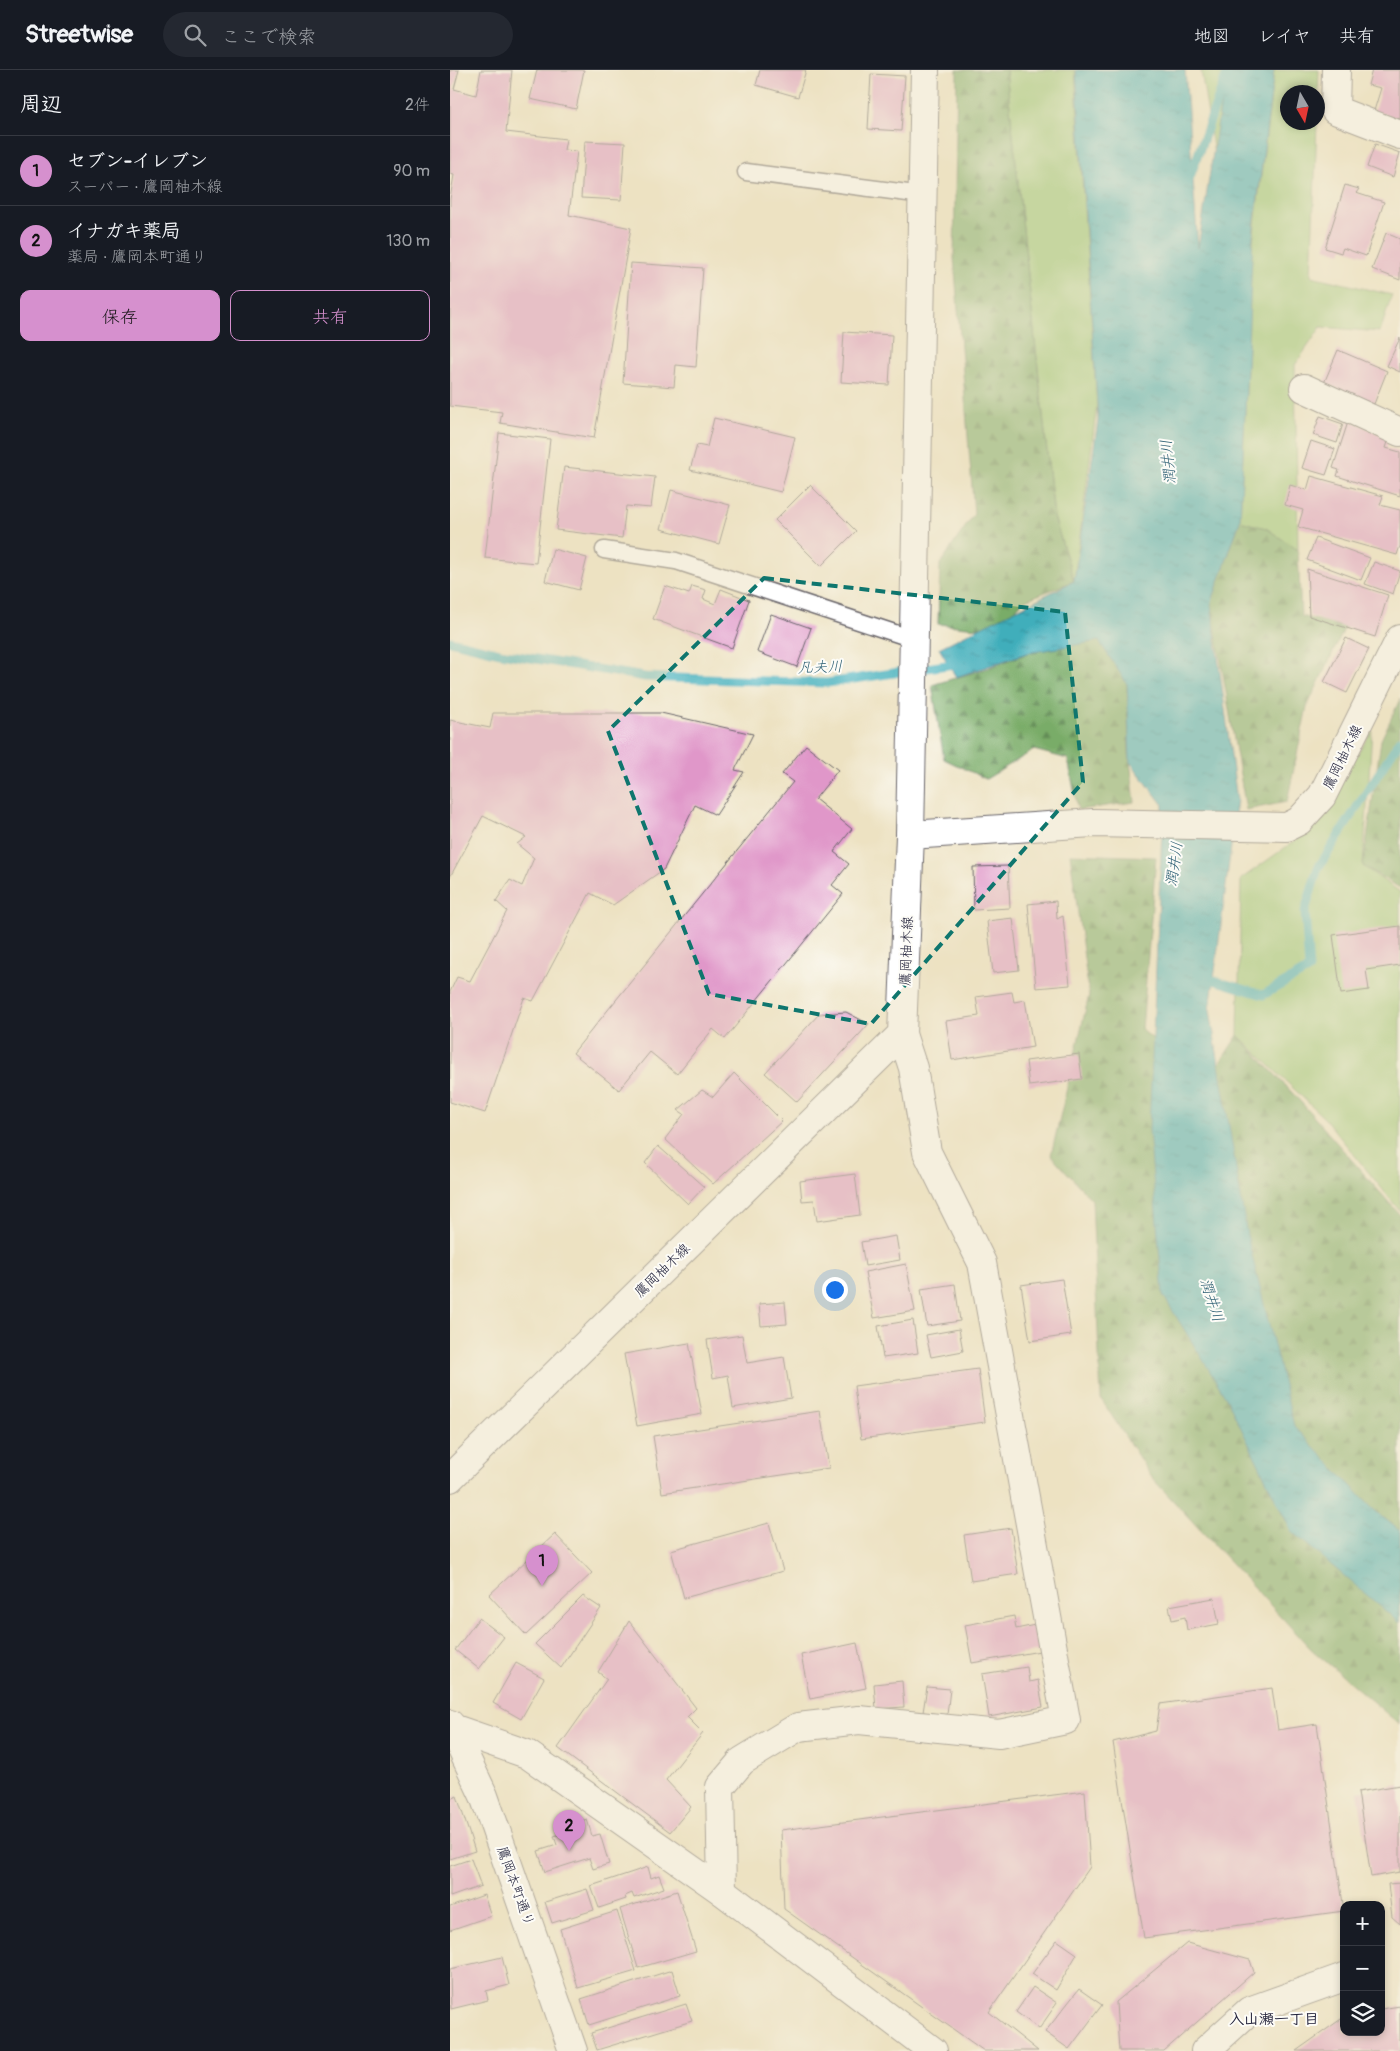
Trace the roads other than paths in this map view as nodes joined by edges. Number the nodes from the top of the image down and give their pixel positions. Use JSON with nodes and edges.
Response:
{"nodes":[{"id":1,"x":925,"y":70,"type":"edge"},
{"id":2,"x":1336,"y":70,"type":"edge"},
{"id":3,"x":1400,"y":135,"type":"edge"},
{"id":4,"x":746,"y":172,"type":"dead end"},
{"id":5,"x":923,"y":195,"type":"junction"},
{"id":6,"x":1304,"y":388,"type":"dead end"},
{"id":7,"x":1400,"y":432,"type":"edge"},
{"id":8,"x":604,"y":550,"type":"dead end"},
{"id":9,"x":1400,"y":639,"type":"edge"},
{"id":10,"x":913,"y":642,"type":"junction"},
{"id":11,"x":910,"y":835,"type":"junction"},
{"id":12,"x":902,"y":1034,"type":"junction"},
{"id":13,"x":450,"y":1478,"type":"edge"},
{"id":14,"x":451,"y":1726,"type":"edge"},
{"id":15,"x":722,"y":1891,"type":"junction"},
{"id":16,"x":1340,"y":1978,"type":"edge"},
{"id":17,"x":573,"y":2051,"type":"edge"},
{"id":18,"x":933,"y":2051,"type":"edge"},
{"id":19,"x":1204,"y":2051,"type":"edge"}],
"edges":[{"from":1,"to":5,"type":"street"},
{"from":2,"to":3,"type":"street"},
{"from":4,"to":5,"type":"lane"},
{"from":5,"to":10,"type":"street"},
{"from":6,"to":7,"type":"street"},
{"from":8,"to":10,"type":"lane"},
{"from":9,"to":11,"type":"street","name":"鷹岡柚木線"},
{"from":10,"to":11,"type":"street"},
{"from":11,"to":12,"type":"street","name":"鷹岡柚木線"},
{"from":12,"to":13,"type":"street","name":"鷹岡柚木線"},
{"from":12,"to":15,"type":"street"},
{"from":14,"to":15,"type":"street"},
{"from":14,"to":17,"type":"street","name":"鷹岡本町通り"},
{"from":15,"to":18,"type":"street"},
{"from":16,"to":19,"type":"street"}]}
